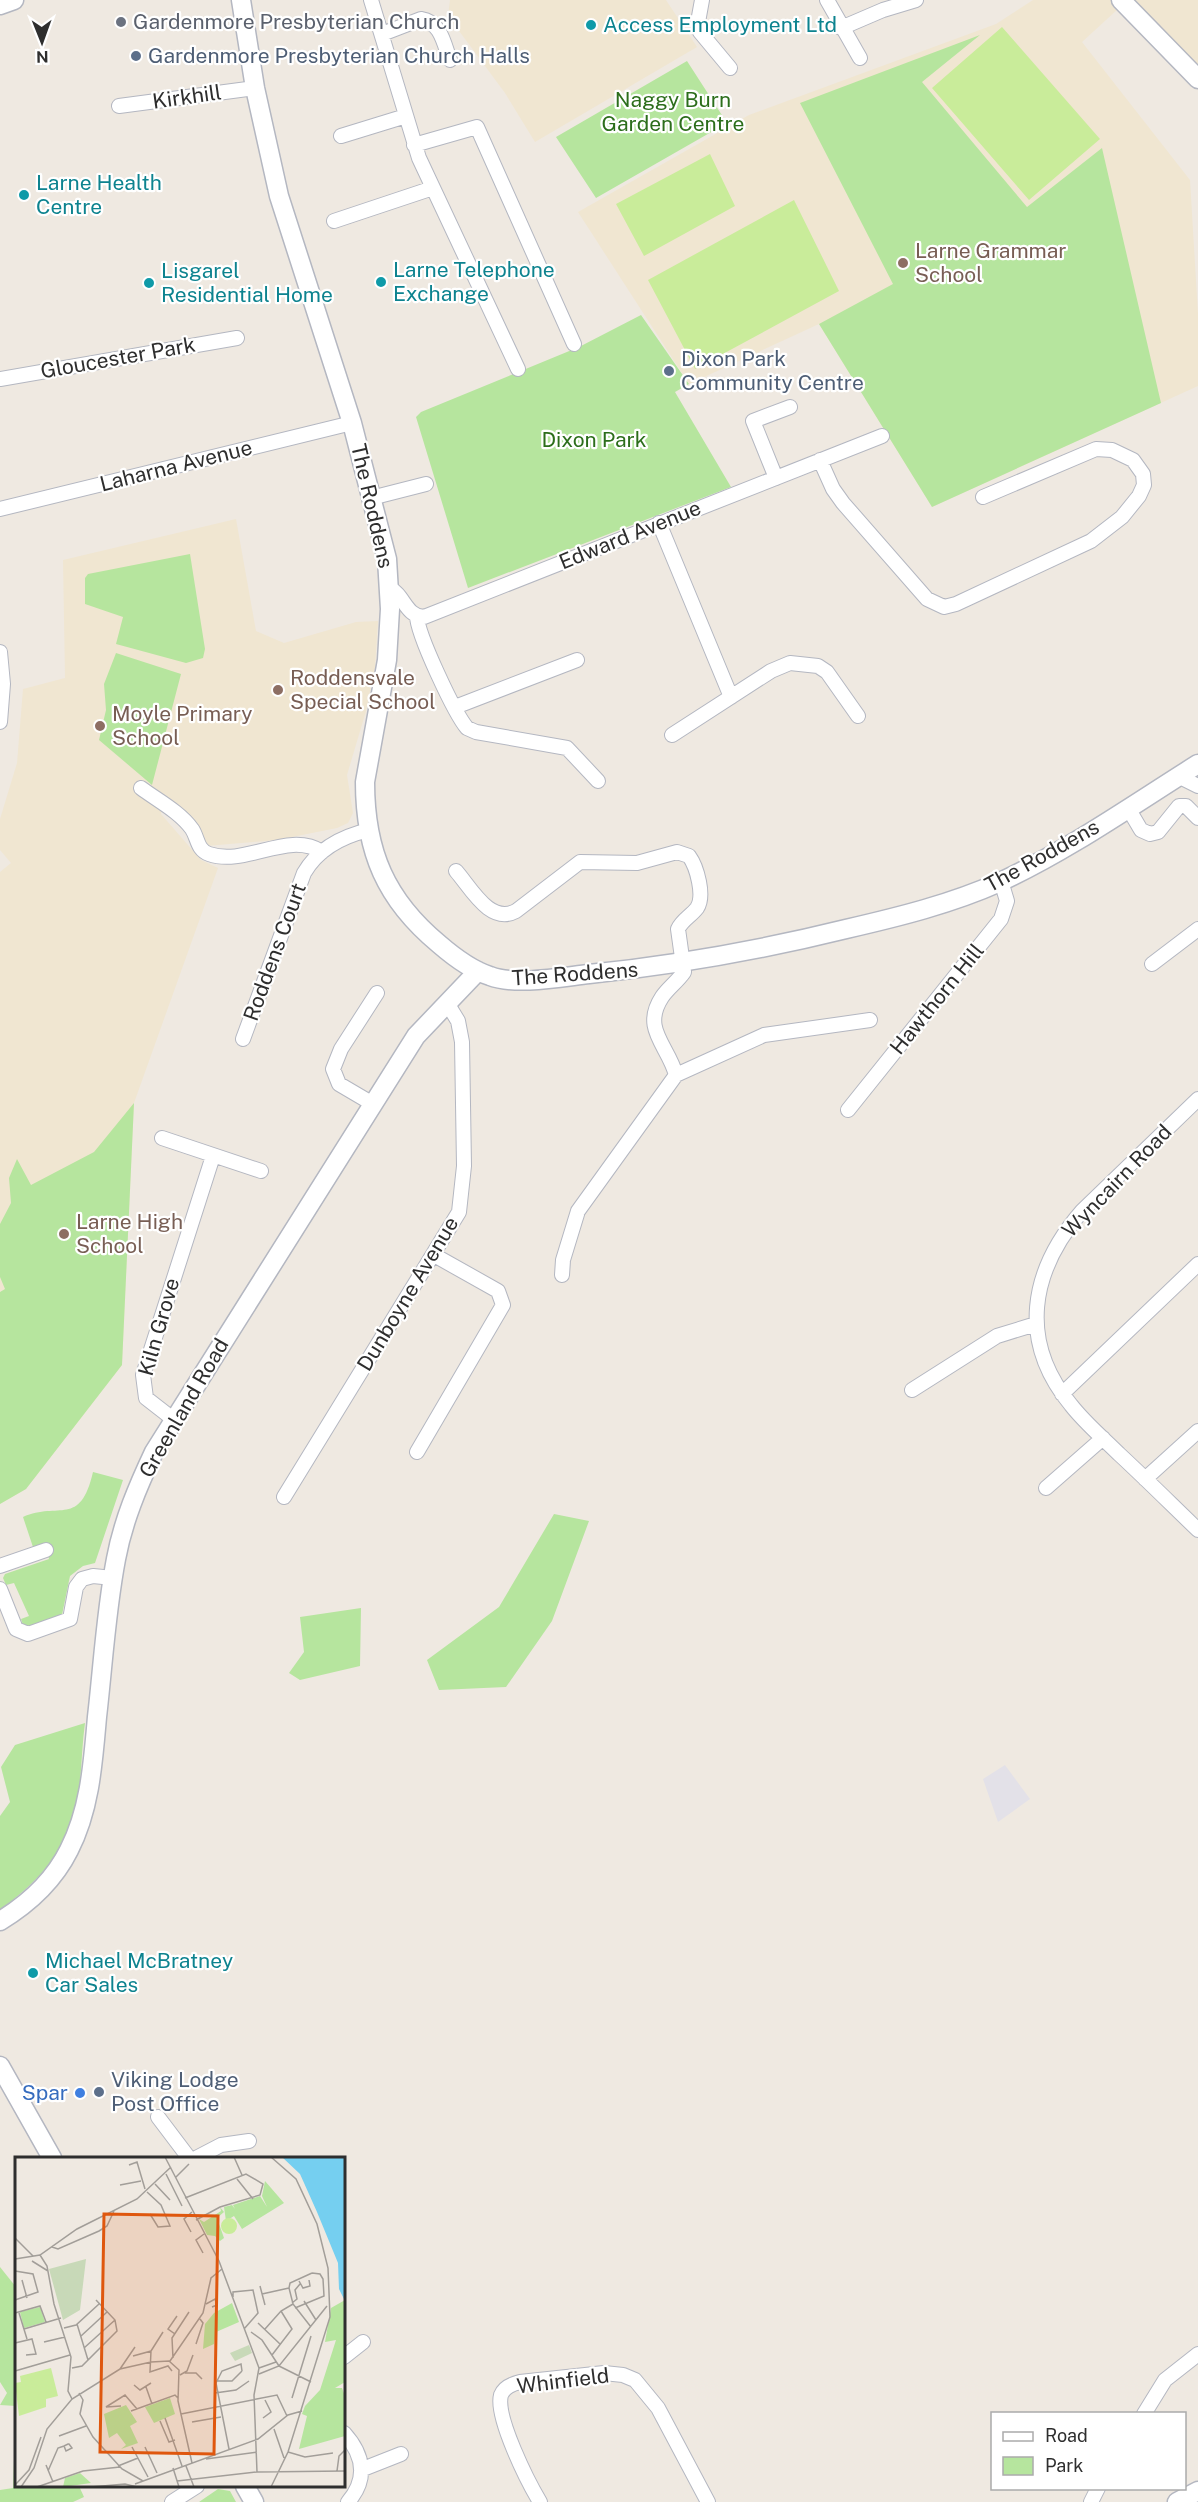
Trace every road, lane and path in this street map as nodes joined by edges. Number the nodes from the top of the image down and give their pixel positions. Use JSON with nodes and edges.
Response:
{"nodes":[{"id":1,"x":14,"y":0,"type":"edge"},
{"id":2,"x":241,"y":0,"type":"edge"},
{"id":3,"x":371,"y":0,"type":"edge"},
{"id":4,"x":702,"y":0,"type":"edge"},
{"id":5,"x":827,"y":0,"type":"edge"},
{"id":6,"x":916,"y":0,"type":"edge"},
{"id":7,"x":1121,"y":0,"type":"edge"},
{"id":8,"x":0,"y":5,"type":"edge"},
{"id":9,"x":841,"y":28,"type":"junction"},
{"id":10,"x":382,"y":34,"type":"junction"},
{"id":11,"x":860,"y":58,"type":"dead end"},
{"id":12,"x":450,"y":60,"type":"dead end"},
{"id":13,"x":730,"y":68,"type":"dead end"},
{"id":14,"x":1198,"y":79,"type":"edge"},
{"id":15,"x":255,"y":88,"type":"junction"},
{"id":16,"x":119,"y":106,"type":"dead end"},
{"id":17,"x":406,"y":116,"type":"junction"},
{"id":18,"x":341,"y":136,"type":"dead end"},
{"id":19,"x":414,"y":145,"type":"junction"},
{"id":20,"x":433,"y":188,"type":"junction"},
{"id":21,"x":334,"y":221,"type":"dead end"},
{"id":22,"x":237,"y":338,"type":"dead end"},
{"id":23,"x":574,"y":344,"type":"dead end"},
{"id":24,"x":518,"y":369,"type":"dead end"},
{"id":25,"x":0,"y":378,"type":"edge"},
{"id":26,"x":790,"y":407,"type":"dead end"},
{"id":27,"x":352,"y":423,"type":"junction"},
{"id":28,"x":882,"y":436,"type":"dead end"},
{"id":29,"x":820,"y":460,"type":"junction"},
{"id":30,"x":776,"y":478,"type":"junction"},
{"id":31,"x":426,"y":484,"type":"dead end"},
{"id":32,"x":983,"y":497,"type":"dead end"},
{"id":33,"x":371,"y":498,"type":"junction"},
{"id":34,"x":0,"y":509,"type":"edge"},
{"id":35,"x":659,"y":523,"type":"junction"},
{"id":36,"x":389,"y":588,"type":"junction"},
{"id":37,"x":417,"y":616,"type":"junction"},
{"id":38,"x":0,"y":652,"type":"edge"},
{"id":39,"x":577,"y":660,"type":"dead end"},
{"id":40,"x":731,"y":697,"type":"junction"},
{"id":41,"x":456,"y":707,"type":"junction"},
{"id":42,"x":858,"y":716,"type":"dead end"},
{"id":43,"x":0,"y":722,"type":"edge"},
{"id":44,"x":672,"y":735,"type":"dead end"},
{"id":45,"x":1198,"y":764,"type":"edge"},
{"id":46,"x":1178,"y":776,"type":"junction"},
{"id":47,"x":598,"y":781,"type":"dead end"},
{"id":48,"x":1198,"y":786,"type":"edge"},
{"id":49,"x":141,"y":788,"type":"dead end"},
{"id":50,"x":1128,"y":808,"type":"junction"},
{"id":51,"x":1198,"y":818,"type":"edge"},
{"id":52,"x":369,"y":830,"type":"junction"},
{"id":53,"x":322,"y":852,"type":"junction"},
{"id":54,"x":456,"y":871,"type":"dead end"},
{"id":55,"x":1000,"y":881,"type":"junction"},
{"id":56,"x":1198,"y":929,"type":"edge"},
{"id":57,"x":1154,"y":958,"type":"dead end"},
{"id":58,"x":682,"y":963,"type":"junction"},
{"id":59,"x":478,"y":971,"type":"junction"},
{"id":60,"x":377,"y":993,"type":"dead end"},
{"id":61,"x":447,"y":1003,"type":"junction"},
{"id":62,"x":870,"y":1020,"type":"dead end"},
{"id":63,"x":243,"y":1039,"type":"dead end"},
{"id":64,"x":676,"y":1075,"type":"junction"},
{"id":65,"x":1198,"y":1099,"type":"edge"},
{"id":66,"x":373,"y":1104,"type":"junction"},
{"id":67,"x":848,"y":1110,"type":"dead end"},
{"id":68,"x":162,"y":1138,"type":"dead end"},
{"id":69,"x":213,"y":1156,"type":"junction"},
{"id":70,"x":261,"y":1171,"type":"dead end"},
{"id":71,"x":434,"y":1255,"type":"junction"},
{"id":72,"x":1198,"y":1264,"type":"edge"},
{"id":73,"x":562,"y":1275,"type":"dead end"},
{"id":74,"x":1036,"y":1324,"type":"junction"},
{"id":75,"x":912,"y":1390,"type":"dead end"},
{"id":76,"x":1062,"y":1394,"type":"junction"},
{"id":77,"x":173,"y":1419,"type":"junction"},
{"id":78,"x":1198,"y":1431,"type":"edge"},
{"id":79,"x":1102,"y":1437,"type":"junction"},
{"id":80,"x":417,"y":1452,"type":"dead end"},
{"id":81,"x":1145,"y":1479,"type":"junction"},
{"id":82,"x":1046,"y":1488,"type":"dead end"},
{"id":83,"x":284,"y":1497,"type":"dead end"},
{"id":84,"x":1198,"y":1530,"type":"edge"},
{"id":85,"x":46,"y":1550,"type":"dead end"},
{"id":86,"x":0,"y":1566,"type":"edge"},
{"id":87,"x":113,"y":1578,"type":"junction"},
{"id":88,"x":0,"y":1589,"type":"edge"},
{"id":89,"x":0,"y":1922,"type":"edge"},
{"id":90,"x":0,"y":2066,"type":"edge"},
{"id":91,"x":158,"y":2117,"type":"dead end"},
{"id":92,"x":249,"y":2142,"type":"dead end"},
{"id":93,"x":51,"y":2157,"type":"edge"},
{"id":94,"x":188,"y":2157,"type":"edge"},
{"id":95,"x":198,"y":2157,"type":"edge"},
{"id":96,"x":363,"y":2342,"type":"dead end"},
{"id":97,"x":1198,"y":2354,"type":"edge"},
{"id":98,"x":345,"y":2356,"type":"edge"},
{"id":99,"x":1145,"y":2412,"type":"edge"},
{"id":100,"x":345,"y":2434,"type":"edge"},
{"id":101,"x":401,"y":2454,"type":"dead end"},
{"id":102,"x":363,"y":2469,"type":"junction"},
{"id":103,"x":194,"y":2487,"type":"edge"},
{"id":104,"x":246,"y":2487,"type":"edge"},
{"id":105,"x":1198,"y":2491,"type":"edge"},
{"id":106,"x":172,"y":2502,"type":"edge"},
{"id":107,"x":254,"y":2502,"type":"edge"},
{"id":108,"x":348,"y":2502,"type":"edge"},
{"id":109,"x":540,"y":2502,"type":"edge"},
{"id":110,"x":708,"y":2502,"type":"edge"},
{"id":111,"x":1177,"y":2502,"type":"edge"}],
"edges":[{"from":1,"to":8,"type":"street"},
{"from":2,"to":15,"type":"street","name":"The Roddens"},
{"from":3,"to":10,"type":"street"},
{"from":4,"to":13,"type":"street"},
{"from":5,"to":9,"type":"street"},
{"from":6,"to":9,"type":"street"},
{"from":7,"to":14,"type":"street"},
{"from":9,"to":11,"type":"street"},
{"from":10,"to":12,"type":"street"},
{"from":10,"to":17,"type":"street"},
{"from":15,"to":16,"type":"street","name":"Kirkhill"},
{"from":15,"to":27,"type":"street","name":"The Roddens"},
{"from":17,"to":18,"type":"street"},
{"from":17,"to":19,"type":"street"},
{"from":19,"to":20,"type":"street"},
{"from":19,"to":23,"type":"street"},
{"from":20,"to":21,"type":"street"},
{"from":20,"to":24,"type":"street"},
{"from":22,"to":25,"type":"street","name":"Gloucester Park"},
{"from":26,"to":30,"type":"street"},
{"from":27,"to":33,"type":"street","name":"The Roddens"},
{"from":27,"to":34,"type":"street","name":"Laharna Avenue"},
{"from":28,"to":29,"type":"street","name":"Edward Avenue"},
{"from":29,"to":30,"type":"street","name":"Edward Avenue"},
{"from":29,"to":32,"type":"street"},
{"from":30,"to":35,"type":"street","name":"Edward Avenue"},
{"from":31,"to":33,"type":"street"},
{"from":33,"to":36,"type":"street","name":"The Roddens"},
{"from":35,"to":37,"type":"street","name":"Edward Avenue"},
{"from":35,"to":40,"type":"street"},
{"from":36,"to":37,"type":"street"},
{"from":36,"to":52,"type":"street","name":"The Roddens"},
{"from":37,"to":41,"type":"street"},
{"from":38,"to":43,"type":"street"},
{"from":39,"to":41,"type":"street"},
{"from":40,"to":42,"type":"street"},
{"from":40,"to":44,"type":"street"},
{"from":41,"to":47,"type":"street"},
{"from":45,"to":46,"type":"street","name":"The Roddens"},
{"from":46,"to":48,"type":"street"},
{"from":46,"to":50,"type":"street","name":"The Roddens"},
{"from":49,"to":53,"type":"street"},
{"from":50,"to":51,"type":"street"},
{"from":50,"to":55,"type":"street","name":"The Roddens"},
{"from":52,"to":53,"type":"street","name":"Roddens Court"},
{"from":52,"to":59,"type":"street","name":"The Roddens"},
{"from":53,"to":63,"type":"street","name":"Roddens Court"},
{"from":54,"to":58,"type":"street"},
{"from":55,"to":58,"type":"street","name":"The Roddens"},
{"from":55,"to":67,"type":"street","name":"Hawthorn Hill"},
{"from":56,"to":57,"type":"street"},
{"from":58,"to":59,"type":"street","name":"The Roddens"},
{"from":58,"to":64,"type":"street"},
{"from":59,"to":61,"type":"street","name":"Greenland Road"},
{"from":60,"to":66,"type":"street"},
{"from":61,"to":66,"type":"street","name":"Greenland Road"},
{"from":61,"to":71,"type":"street","name":"Dunboyne Avenue"},
{"from":62,"to":64,"type":"street"},
{"from":64,"to":73,"type":"street"},
{"from":65,"to":74,"type":"street","name":"Wyncairn Road"},
{"from":66,"to":77,"type":"street","name":"Greenland Road"},
{"from":68,"to":69,"type":"street"},
{"from":69,"to":70,"type":"street"},
{"from":69,"to":77,"type":"street","name":"Kiln Grove"},
{"from":71,"to":80,"type":"street"},
{"from":71,"to":83,"type":"street","name":"Dunboyne Avenue"},
{"from":72,"to":76,"type":"street"},
{"from":74,"to":75,"type":"street"},
{"from":74,"to":76,"type":"street","name":"Wyncairn Road"},
{"from":76,"to":79,"type":"street","name":"Wyncairn Road"},
{"from":77,"to":87,"type":"street","name":"Greenland Road"},
{"from":78,"to":81,"type":"street"},
{"from":79,"to":81,"type":"street","name":"Wyncairn Road"},
{"from":79,"to":82,"type":"street"},
{"from":81,"to":84,"type":"street","name":"Wyncairn Road"},
{"from":85,"to":86,"type":"street"},
{"from":87,"to":88,"type":"street"},
{"from":87,"to":89,"type":"street","name":"Greenland Road"},
{"from":90,"to":93,"type":"street"},
{"from":91,"to":94,"type":"street"},
{"from":92,"to":95,"type":"street"},
{"from":96,"to":98,"type":"street"},
{"from":97,"to":99,"type":"street"},
{"from":100,"to":102,"type":"street"},
{"from":101,"to":102,"type":"street"},
{"from":102,"to":108,"type":"street"},
{"from":103,"to":106,"type":"street"},
{"from":104,"to":107,"type":"street"},
{"from":105,"to":111,"type":"street"},
{"from":109,"to":110,"type":"street","name":"Whinfield"}]}
